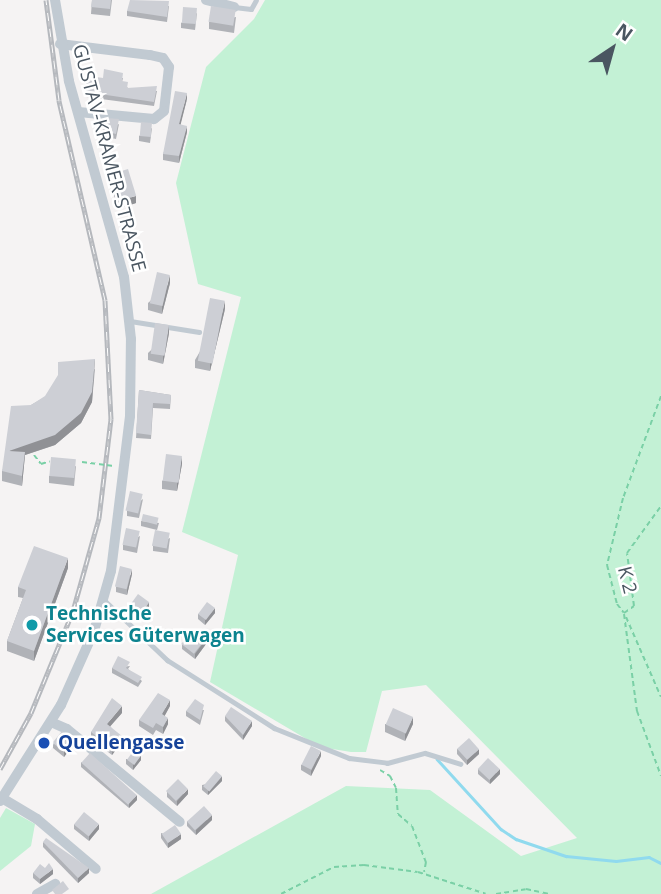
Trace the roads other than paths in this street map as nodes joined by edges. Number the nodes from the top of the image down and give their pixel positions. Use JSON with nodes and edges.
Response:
{"nodes":[{"id":1,"x":55,"y":0,"type":"edge"},
{"id":2,"x":206,"y":0,"type":"edge"},
{"id":3,"x":256,"y":0,"type":"edge"},
{"id":4,"x":234,"y":7,"type":"joint"},
{"id":5,"x":60,"y":44,"type":"junction"},
{"id":6,"x":78,"y":112,"type":"junction"},
{"id":7,"x":130,"y":321,"type":"junction"},
{"id":8,"x":199,"y":332,"type":"edge"},
{"id":9,"x":105,"y":601,"type":"junction"},
{"id":10,"x":51,"y":722,"type":"junction"},
{"id":11,"x":460,"y":764,"type":"dead end"},
{"id":12,"x":1,"y":799,"type":"edge"},
{"id":13,"x":180,"y":822,"type":"dead end"},
{"id":14,"x":96,"y":869,"type":"dead end"},
{"id":15,"x":55,"y":884,"type":"edge"},
{"id":16,"x":37,"y":894,"type":"edge"}],
"edges":[{"from":1,"to":5,"type":"street","name":"GUSTAV-KRAMER-STRASSE"},
{"from":2,"to":4,"type":"street"},
{"from":3,"to":4,"type":"lane"},
{"from":5,"to":6,"type":"street","name":"GUSTAV-KRAMER-STRASSE"},
{"from":5,"to":6,"type":"street"},
{"from":6,"to":7,"type":"street","name":"GUSTAV-KRAMER-STRASSE"},
{"from":7,"to":8,"type":"lane"},
{"from":7,"to":9,"type":"street","name":"GUSTAV-KRAMER-STRASSE"},
{"from":9,"to":10,"type":"street","name":"GUSTAV-KRAMER-STRASSE"},
{"from":9,"to":11,"type":"lane"},
{"from":10,"to":12,"type":"street","name":"GUSTAV-KRAMER-STRASSE"},
{"from":10,"to":13,"type":"street"},
{"from":12,"to":14,"type":"street"},
{"from":15,"to":16,"type":"street"}]}
